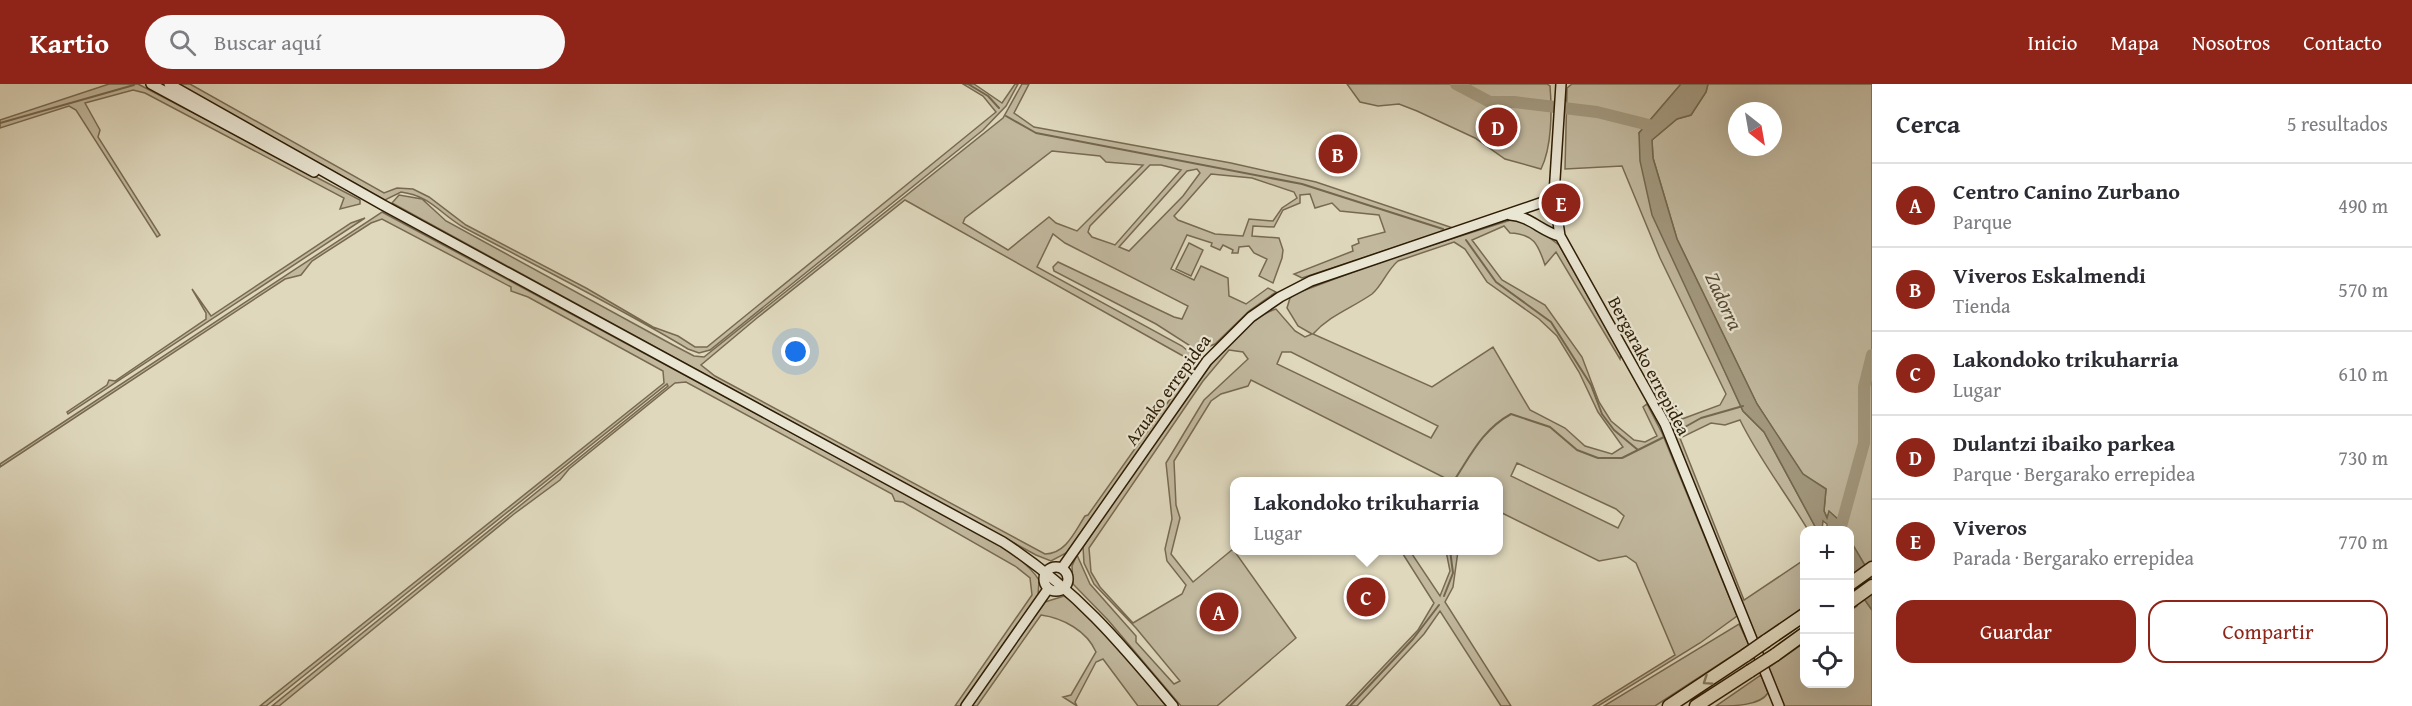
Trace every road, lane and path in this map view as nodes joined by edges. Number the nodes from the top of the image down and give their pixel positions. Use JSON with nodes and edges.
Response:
{"nodes":[{"id":1,"x":151,"y":84,"type":"edge"},
{"id":2,"x":169,"y":84,"type":"edge"},
{"id":3,"x":1561,"y":84,"type":"edge"},
{"id":4,"x":1554,"y":195,"type":"junction"},
{"id":5,"x":373,"y":200,"type":"junction"},
{"id":6,"x":1543,"y":202,"type":"junction"},
{"id":7,"x":1508,"y":215,"type":"junction"},
{"id":8,"x":1539,"y":227,"type":"junction"},
{"id":9,"x":1560,"y":236,"type":"junction"},
{"id":10,"x":1062,"y":568,"type":"junction"},
{"id":11,"x":1872,"y":568,"type":"edge"},
{"id":12,"x":1046,"y":571,"type":"junction"},
{"id":13,"x":1854,"y":581,"type":"edge"},
{"id":14,"x":1872,"y":586,"type":"edge"},
{"id":15,"x":1066,"y":587,"type":"junction"},
{"id":16,"x":1048,"y":589,"type":"junction"},
{"id":17,"x":1854,"y":599,"type":"edge"},
{"id":18,"x":1800,"y":618,"type":"edge"},
{"id":19,"x":1800,"y":637,"type":"edge"},
{"id":20,"x":1750,"y":671,"type":"junction"},
{"id":21,"x":966,"y":706,"type":"edge"},
{"id":22,"x":1173,"y":706,"type":"edge"},
{"id":23,"x":1669,"y":706,"type":"edge"},
{"id":24,"x":1696,"y":706,"type":"edge"},
{"id":25,"x":1706,"y":706,"type":"edge"},
{"id":26,"x":1779,"y":706,"type":"edge"}],
"edges":[{"from":1,"to":5,"type":"street"},
{"from":2,"to":5,"type":"street"},
{"from":3,"to":4,"type":"street","name":"Bergarako errepidea"},
{"from":4,"to":6,"type":"street","name":"Azuako errepidea"},
{"from":4,"to":9,"type":"street","name":"Bergarako errepidea"},
{"from":5,"to":12,"type":"street"},
{"from":6,"to":7,"type":"street","name":"Azuako errepidea"},
{"from":6,"to":8,"type":"street"},
{"from":7,"to":8,"type":"street"},
{"from":7,"to":10,"type":"street","name":"Azuako errepidea"},
{"from":8,"to":9,"type":"street"},
{"from":9,"to":26,"type":"street","name":"Bergarako errepidea"},
{"from":10,"to":12,"type":"street"},
{"from":10,"to":15,"type":"street"},
{"from":11,"to":13,"type":"highway"},
{"from":12,"to":15,"type":"street"},
{"from":12,"to":16,"type":"street"},
{"from":14,"to":17,"type":"highway"},
{"from":15,"to":16,"type":"street"},
{"from":15,"to":22,"type":"street"},
{"from":16,"to":21,"type":"street"},
{"from":18,"to":23,"type":"highway","one_way":true,"bridge":true},
{"from":19,"to":20,"type":"highway","bridge":true},
{"from":20,"to":24,"type":"highway"},
{"from":20,"to":25,"type":"highway"}]}
